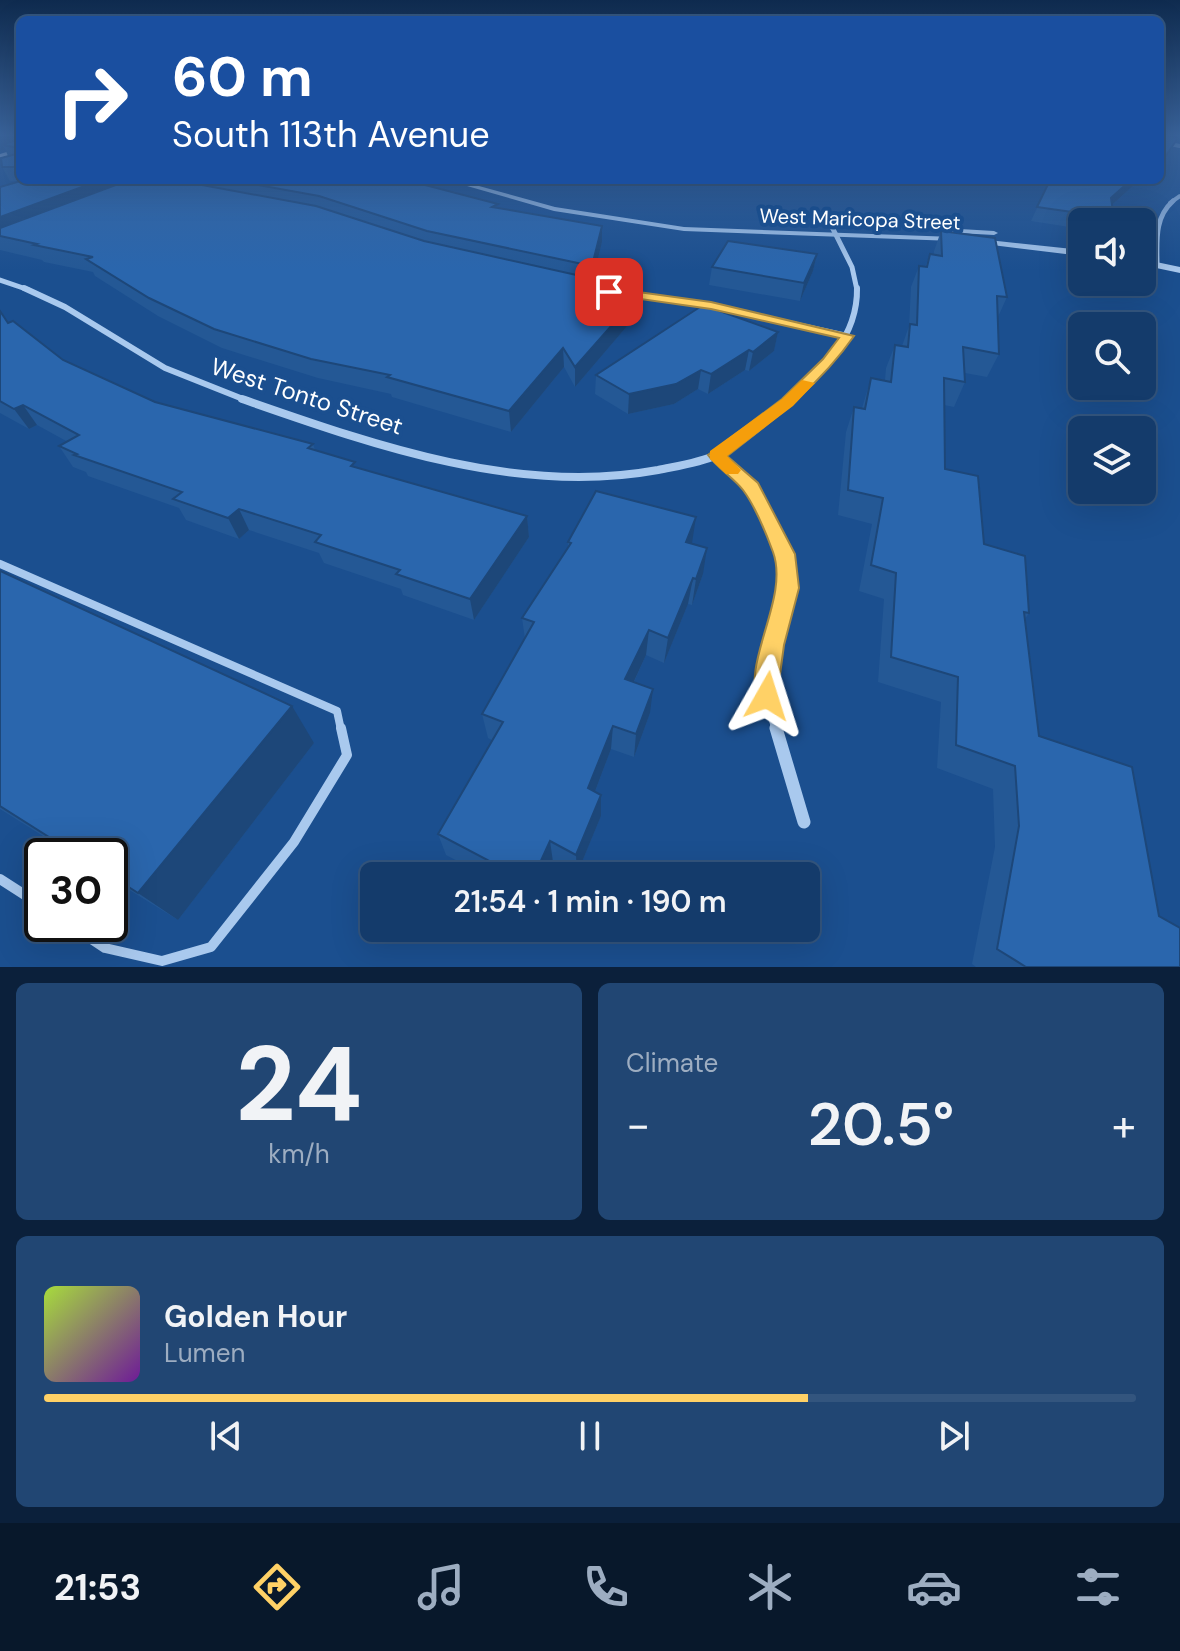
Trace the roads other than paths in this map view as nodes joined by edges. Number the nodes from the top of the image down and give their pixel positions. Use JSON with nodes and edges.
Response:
{"nodes":[{"id":1,"x":463,"y":184,"type":"edge"},
{"id":2,"x":494,"y":184,"type":"edge"},
{"id":3,"x":1180,"y":196,"type":"edge"},
{"id":4,"x":835,"y":231,"type":"junction"},
{"id":5,"x":1068,"y":242,"type":"edge"},
{"id":6,"x":1068,"y":251,"type":"edge"},
{"id":7,"x":1157,"y":261,"type":"junction"},
{"id":8,"x":1180,"y":261,"type":"edge"},
{"id":9,"x":1180,"y":270,"type":"edge"},
{"id":10,"x":0,"y":280,"type":"edge"},
{"id":11,"x":612,"y":292,"type":"edge"},
{"id":12,"x":847,"y":336,"type":"junction"},
{"id":13,"x":716,"y":455,"type":"junction"},
{"id":14,"x":0,"y":564,"type":"edge"},
{"id":15,"x":804,"y":822,"type":"dead end"},
{"id":16,"x":0,"y":879,"type":"edge"},
{"id":17,"x":24,"y":894,"type":"edge"},
{"id":18,"x":96,"y":942,"type":"edge"}],
"edges":[{"from":1,"to":4,"type":"street","name":"West Maricopa Street"},
{"from":2,"to":4,"type":"street","name":"West Maricopa Street"},
{"from":3,"to":7,"type":"street"},
{"from":4,"to":5,"type":"street","name":"West Maricopa Street"},
{"from":4,"to":6,"type":"street","name":"West Maricopa Street"},
{"from":4,"to":12,"type":"street"},
{"from":7,"to":8,"type":"street"},
{"from":7,"to":9,"type":"street"},
{"from":10,"to":13,"type":"street","name":"West Tonto Street"},
{"from":11,"to":12,"type":"street"},
{"from":12,"to":13,"type":"street"},
{"from":13,"to":15,"type":"street"},
{"from":14,"to":18,"type":"lane"},
{"from":16,"to":17,"type":"lane"}]}
